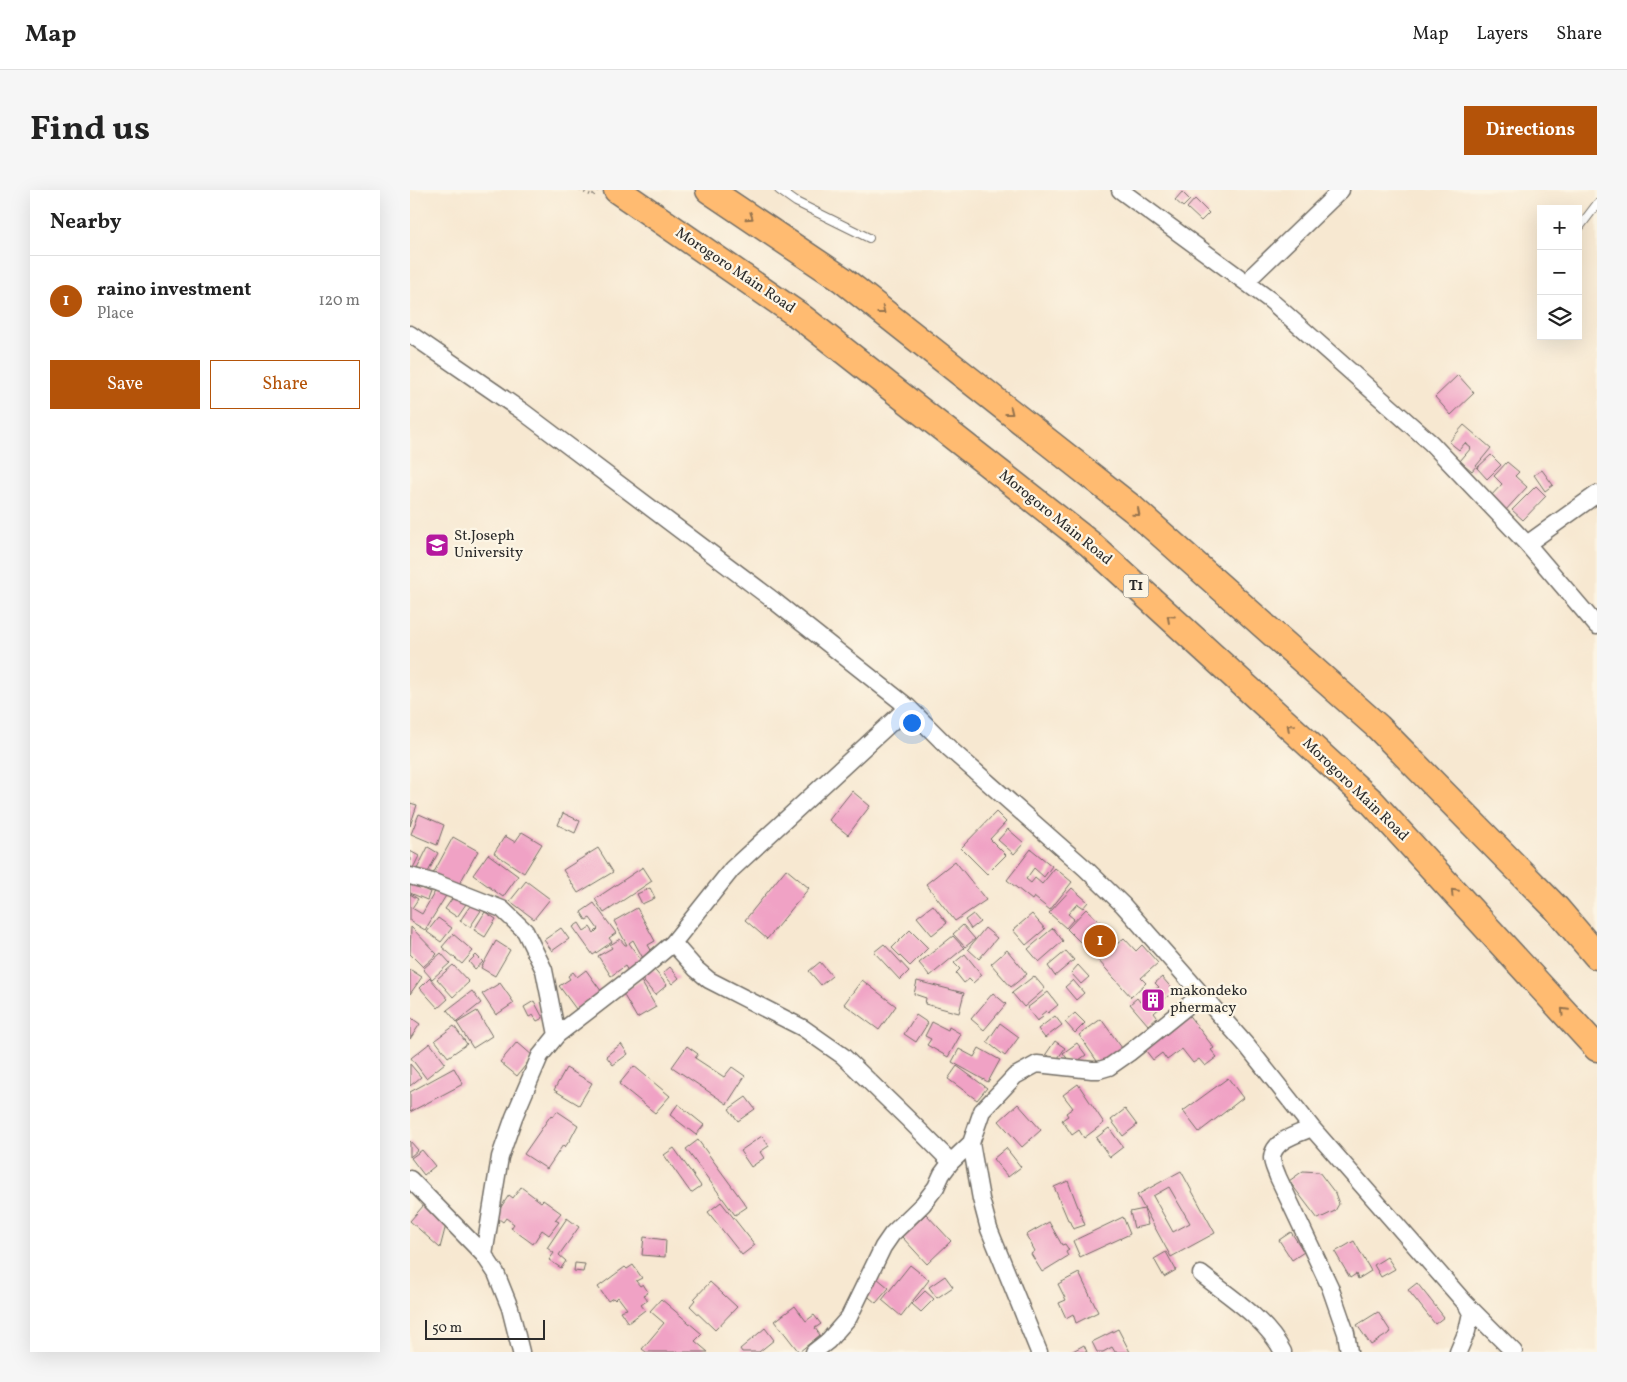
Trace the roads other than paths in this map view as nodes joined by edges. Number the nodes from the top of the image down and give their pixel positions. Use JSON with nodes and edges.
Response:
{"nodes":[{"id":1,"x":617,"y":190,"type":"edge"},
{"id":2,"x":709,"y":190,"type":"edge"},
{"id":3,"x":779,"y":190,"type":"edge"},
{"id":4,"x":1120,"y":190,"type":"edge"},
{"id":5,"x":1341,"y":190,"type":"edge"},
{"id":6,"x":1597,"y":204,"type":"edge"},
{"id":7,"x":1582,"y":224,"type":"edge"},
{"id":8,"x":869,"y":238,"type":"dead end"},
{"id":9,"x":1254,"y":274,"type":"dead end"},
{"id":10,"x":410,"y":334,"type":"edge"},
{"id":11,"x":1597,"y":494,"type":"edge"},
{"id":12,"x":1527,"y":544,"type":"junction"},
{"id":13,"x":1597,"y":626,"type":"edge"},
{"id":14,"x":908,"y":707,"type":"junction"},
{"id":15,"x":410,"y":876,"type":"edge"},
{"id":16,"x":673,"y":943,"type":"junction"},
{"id":17,"x":1597,"y":956,"type":"edge"},
{"id":18,"x":1201,"y":995,"type":"junction"},
{"id":19,"x":556,"y":1035,"type":"junction"},
{"id":20,"x":1597,"y":1048,"type":"edge"},
{"id":21,"x":1312,"y":1128,"type":"junction"},
{"id":22,"x":971,"y":1143,"type":"junction"},
{"id":23,"x":951,"y":1162,"type":"junction"},
{"id":24,"x":410,"y":1179,"type":"edge"},
{"id":25,"x":484,"y":1255,"type":"junction"},
{"id":26,"x":1201,"y":1274,"type":"dead end"},
{"id":27,"x":1466,"y":1304,"type":"junction"},
{"id":28,"x":521,"y":1352,"type":"edge"},
{"id":29,"x":814,"y":1352,"type":"edge"},
{"id":30,"x":1039,"y":1352,"type":"edge"},
{"id":31,"x":1283,"y":1352,"type":"edge"},
{"id":32,"x":1349,"y":1352,"type":"edge"},
{"id":33,"x":1458,"y":1352,"type":"edge"},
{"id":34,"x":1514,"y":1352,"type":"edge"}],
"edges":[{"from":20,"to":1,"type":"highway","name":"Morogoro Main Road","number":"T1","one_way":true},
{"from":2,"to":17,"type":"highway","one_way":true},
{"from":3,"to":8,"type":"lane"},
{"from":4,"to":12,"type":"street"},
{"from":5,"to":9,"type":"street"},
{"from":6,"to":7,"type":"lane"},
{"from":10,"to":14,"type":"street"},
{"from":11,"to":12,"type":"street"},
{"from":12,"to":13,"type":"street"},
{"from":14,"to":16,"type":"street"},
{"from":14,"to":18,"type":"street"},
{"from":15,"to":19,"type":"street"},
{"from":16,"to":19,"type":"street"},
{"from":16,"to":23,"type":"street"},
{"from":18,"to":21,"type":"street"},
{"from":18,"to":22,"type":"street"},
{"from":19,"to":25,"type":"street"},
{"from":21,"to":27,"type":"street"},
{"from":21,"to":32,"type":"street"},
{"from":22,"to":23,"type":"street"},
{"from":22,"to":30,"type":"street"},
{"from":23,"to":29,"type":"street"},
{"from":24,"to":25,"type":"street"},
{"from":25,"to":28,"type":"street"},
{"from":26,"to":31,"type":"street"},
{"from":27,"to":33,"type":"street"},
{"from":27,"to":34,"type":"street"}]}
